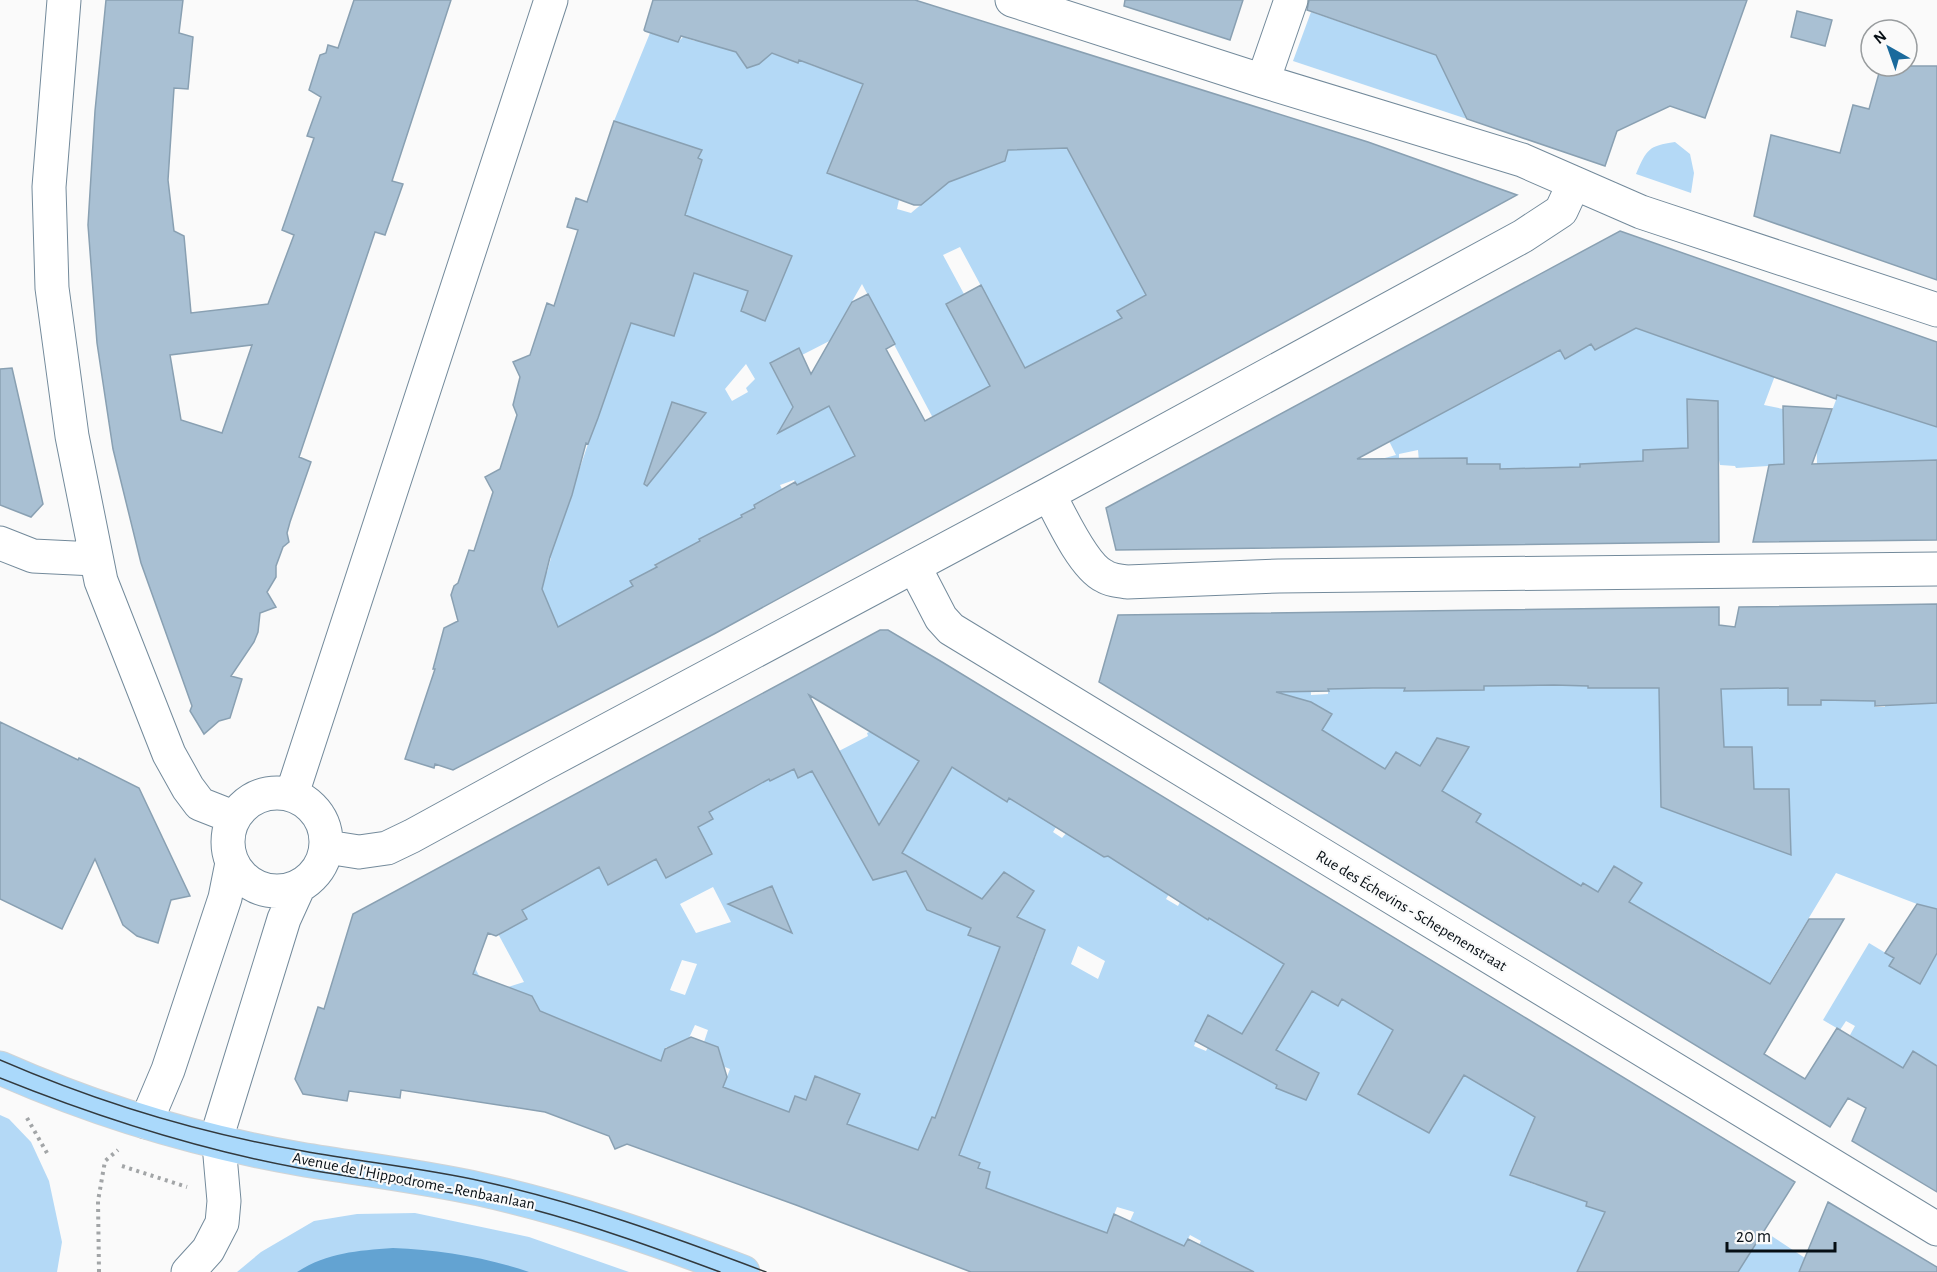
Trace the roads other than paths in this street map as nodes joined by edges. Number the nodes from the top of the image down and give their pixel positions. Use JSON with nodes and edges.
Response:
{"nodes":[{"id":1,"x":64,"y":0,"type":"edge"},
{"id":2,"x":551,"y":0,"type":"edge"},
{"id":3,"x":1012,"y":0,"type":"edge"},
{"id":4,"x":1292,"y":0,"type":"edge"},
{"id":5,"x":1074,"y":10,"type":"edge"},
{"id":6,"x":1263,"y":81,"type":"junction"},
{"id":7,"x":1574,"y":183,"type":"junction"},
{"id":8,"x":1937,"y":310,"type":"edge"},
{"id":9,"x":1049,"y":494,"type":"junction"},
{"id":10,"x":0,"y":543,"type":"edge"},
{"id":11,"x":95,"y":559,"type":"junction"},
{"id":12,"x":914,"y":566,"type":"junction"},
{"id":13,"x":1937,"y":569,"type":"edge"},
{"id":14,"x":292,"y":794,"type":"junction"},
{"id":15,"x":233,"y":817,"type":"junction"},
{"id":16,"x":327,"y":846,"type":"junction"},
{"id":17,"x":232,"y":864,"type":"junction"},
{"id":18,"x":298,"y":886,"type":"junction"},
{"id":19,"x":0,"y":1068,"type":"edge"},
{"id":20,"x":146,"y":1122,"type":"junction"},
{"id":21,"x":218,"y":1142,"type":"junction"},
{"id":22,"x":1937,"y":1229,"type":"edge"},
{"id":23,"x":188,"y":1272,"type":"edge"},
{"id":24,"x":743,"y":1272,"type":"edge"}],
"edges":[{"from":1,"to":11,"type":"street"},
{"from":2,"to":14,"type":"street"},
{"from":3,"to":5,"type":"street"},
{"from":4,"to":6,"type":"street"},
{"from":5,"to":6,"type":"street"},
{"from":6,"to":7,"type":"street"},
{"from":7,"to":8,"type":"street"},
{"from":7,"to":9,"type":"street"},
{"from":9,"to":12,"type":"street"},
{"from":9,"to":13,"type":"street"},
{"from":10,"to":11,"type":"street"},
{"from":11,"to":15,"type":"street"},
{"from":12,"to":16,"type":"street"},
{"from":12,"to":22,"type":"street","name":"Rue des Échevins - Schepenenstraat"},
{"from":14,"to":15,"type":"street"},
{"from":14,"to":16,"type":"street"},
{"from":15,"to":17,"type":"street"},
{"from":16,"to":18,"type":"street"},
{"from":17,"to":18,"type":"street"},
{"from":17,"to":20,"type":"street"},
{"from":18,"to":21,"type":"street"},
{"from":19,"to":20,"type":"main road","name":"Avenue de l'Hippodrome - Renbaanlaan"},
{"from":20,"to":21,"type":"main road","name":"Avenue de l'Hippodrome - Renbaanlaan"},
{"from":21,"to":23,"type":"street"},
{"from":21,"to":24,"type":"main road","name":"Avenue de l'Hippodrome - Renbaanlaan"}]}
